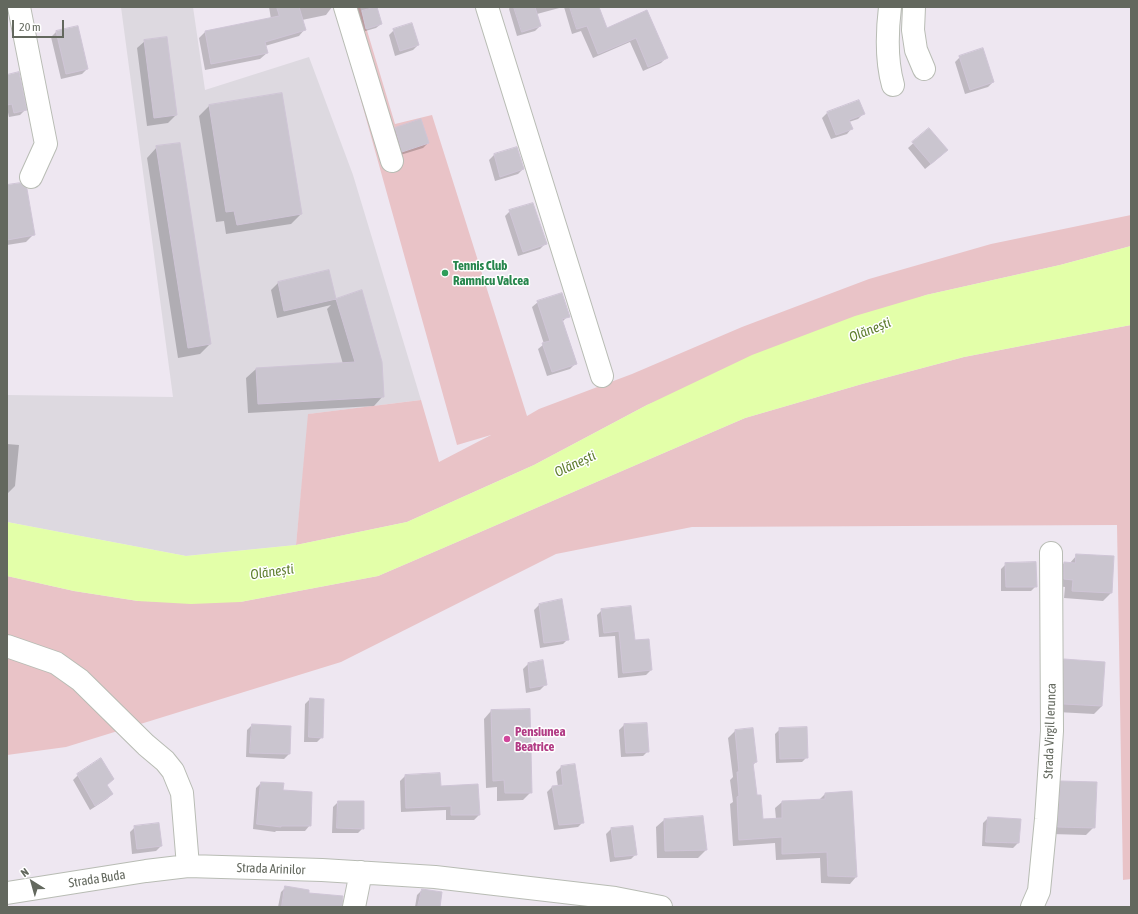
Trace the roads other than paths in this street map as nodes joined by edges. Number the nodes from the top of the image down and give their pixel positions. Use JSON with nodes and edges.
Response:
{"nodes":[{"id":1,"x":19,"y":7,"type":"edge"},
{"id":2,"x":345,"y":7,"type":"edge"},
{"id":3,"x":487,"y":7,"type":"edge"},
{"id":4,"x":890,"y":7,"type":"edge"},
{"id":5,"x":914,"y":7,"type":"edge"},
{"id":6,"x":924,"y":69,"type":"dead end"},
{"id":7,"x":894,"y":85,"type":"dead end"},
{"id":8,"x":392,"y":161,"type":"dead end"},
{"id":9,"x":31,"y":177,"type":"dead end"},
{"id":10,"x":602,"y":376,"type":"dead end"},
{"id":11,"x":1051,"y":553,"type":"dead end"},
{"id":12,"x":7,"y":646,"type":"edge"},
{"id":13,"x":188,"y":866,"type":"junction"},
{"id":14,"x":361,"y":872,"type":"junction"},
{"id":15,"x":7,"y":893,"type":"edge"},
{"id":16,"x":615,"y":902,"type":"edge"},
{"id":17,"x":354,"y":907,"type":"edge"},
{"id":18,"x":661,"y":907,"type":"edge"},
{"id":19,"x":1032,"y":907,"type":"edge"}],
"edges":[{"from":1,"to":9,"type":"street"},
{"from":2,"to":8,"type":"street"},
{"from":3,"to":10,"type":"street"},
{"from":4,"to":7,"type":"street"},
{"from":5,"to":6,"type":"street"},
{"from":11,"to":19,"type":"street","name":"Strada Virgil Ierunca"},
{"from":12,"to":13,"type":"street"},
{"from":13,"to":14,"type":"street","name":"Strada Arinilor"},
{"from":13,"to":15,"type":"street","name":"Strada Buda"},
{"from":14,"to":16,"type":"street","name":"Strada Arinilor"},
{"from":14,"to":17,"type":"street"},
{"from":16,"to":18,"type":"street","name":"Strada Arinilor"}]}
